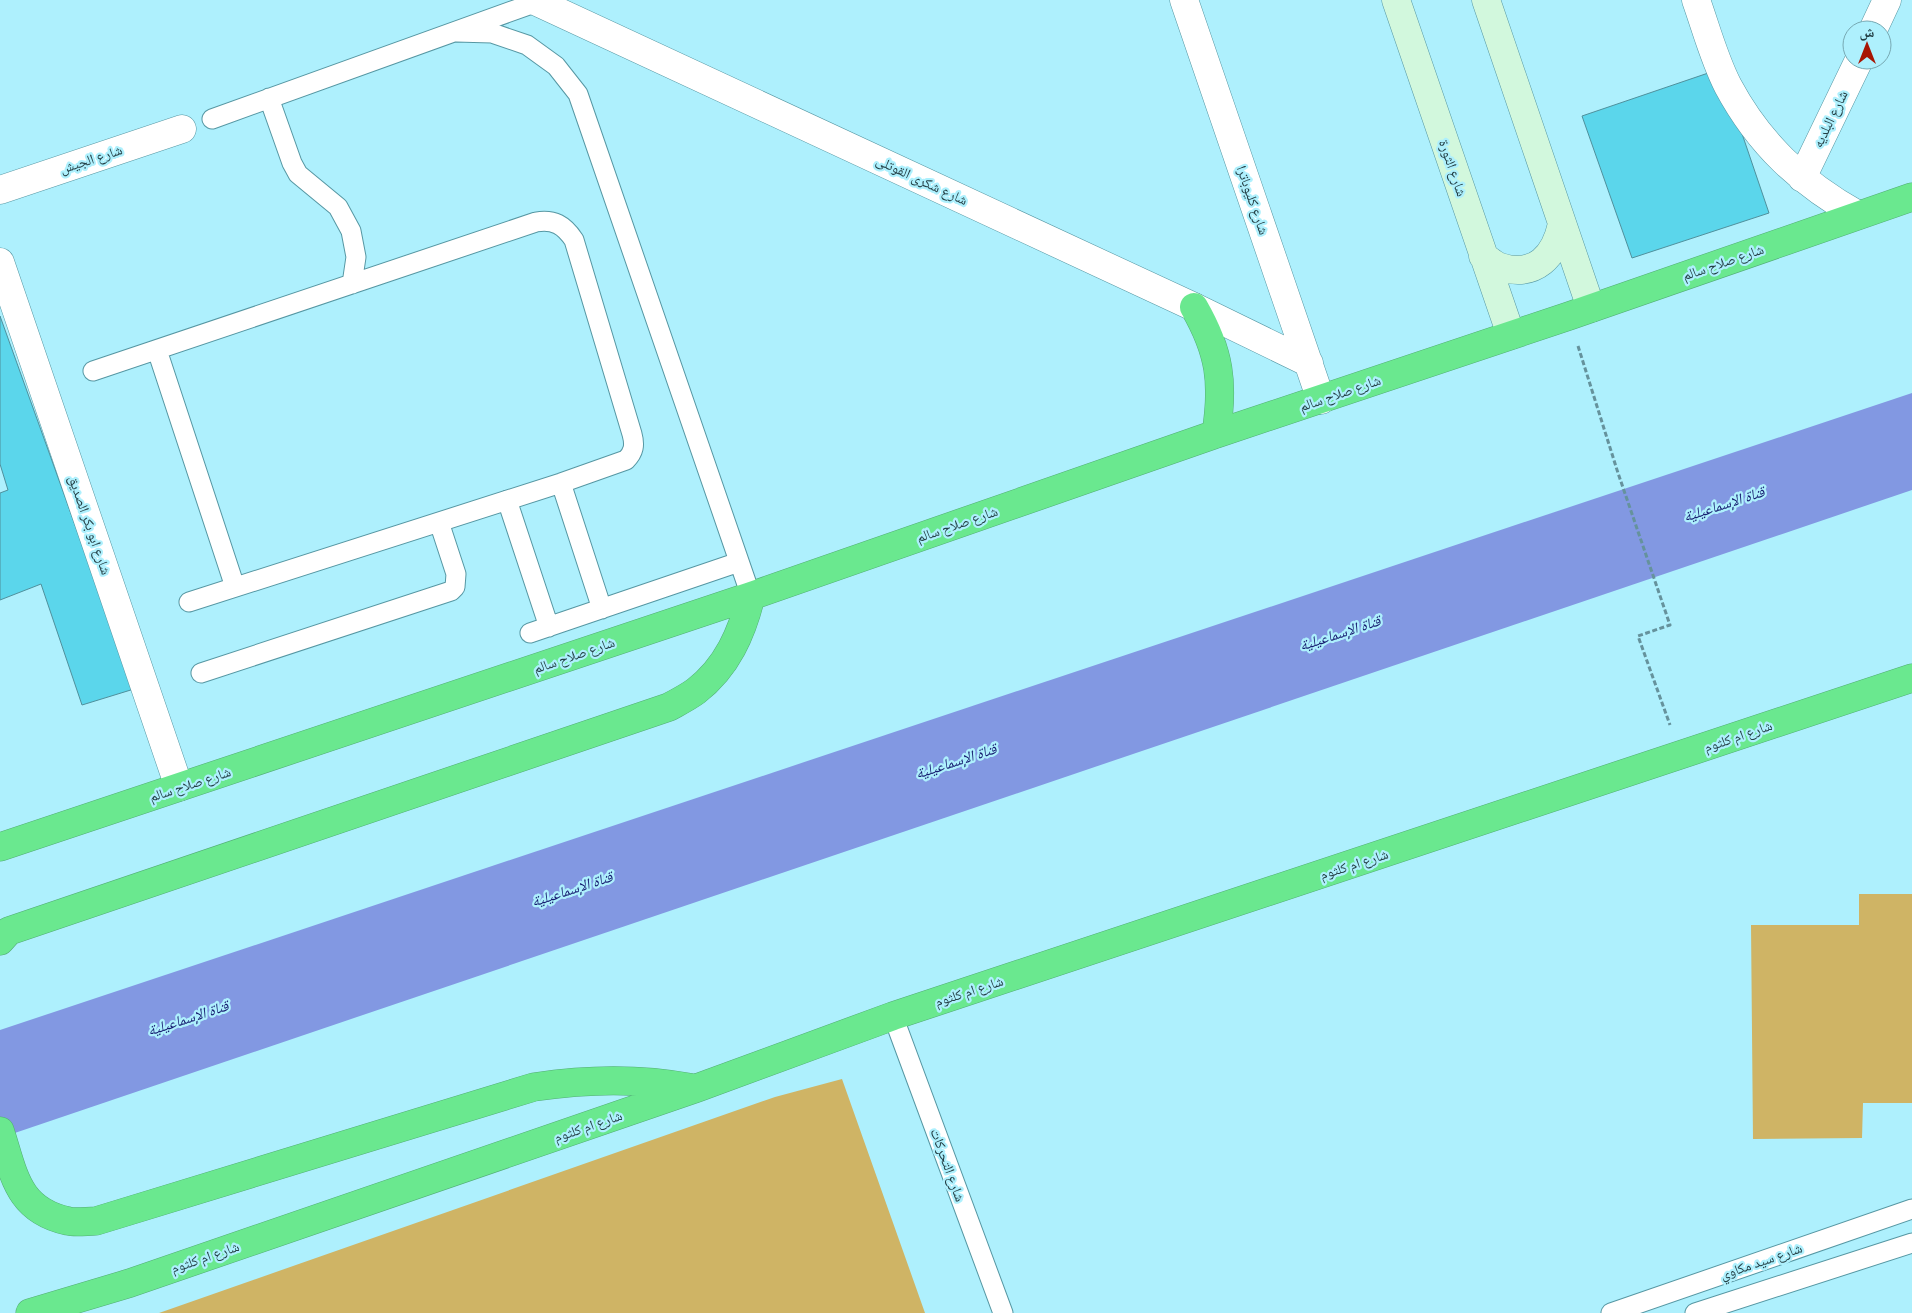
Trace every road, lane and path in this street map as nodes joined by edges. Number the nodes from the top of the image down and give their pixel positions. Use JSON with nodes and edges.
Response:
{"nodes":[{"id":1,"x":1184,"y":0,"type":"edge"},
{"id":2,"x":1396,"y":0,"type":"edge"},
{"id":3,"x":1486,"y":0,"type":"edge"},
{"id":4,"x":1696,"y":0,"type":"edge"},
{"id":5,"x":1888,"y":0,"type":"edge"},
{"id":6,"x":535,"y":1,"type":"edge"},
{"id":7,"x":1878,"y":20,"type":"edge"},
{"id":8,"x":456,"y":32,"type":"junction"},
{"id":9,"x":1854,"y":70,"type":"edge"},
{"id":10,"x":269,"y":98,"type":"junction"},
{"id":11,"x":212,"y":119,"type":"dead end"},
{"id":12,"x":182,"y":129,"type":"dead end"},
{"id":13,"x":1802,"y":178,"type":"junction"},
{"id":14,"x":0,"y":190,"type":"edge"},
{"id":15,"x":1912,"y":197,"type":"edge"},
{"id":16,"x":1858,"y":215,"type":"junction"},
{"id":17,"x":1562,"y":224,"type":"junction"},
{"id":18,"x":1483,"y":256,"type":"junction"},
{"id":19,"x":0,"y":262,"type":"edge"},
{"id":20,"x":352,"y":284,"type":"junction"},
{"id":21,"x":1194,"y":307,"type":"junction"},
{"id":22,"x":1580,"y":312,"type":"junction"},
{"id":23,"x":1511,"y":336,"type":"junction"},
{"id":24,"x":157,"y":350,"type":"junction"},
{"id":25,"x":1309,"y":363,"type":"junction"},
{"id":26,"x":93,"y":371,"type":"dead end"},
{"id":27,"x":1321,"y":400,"type":"junction"},
{"id":28,"x":1216,"y":434,"type":"junction"},
{"id":29,"x":561,"y":483,"type":"junction"},
{"id":30,"x":507,"y":500,"type":"junction"},
{"id":31,"x":439,"y":522,"type":"junction"},
{"id":32,"x":739,"y":562,"type":"junction"},
{"id":33,"x":235,"y":587,"type":"junction"},
{"id":34,"x":750,"y":596,"type":"junction"},
{"id":35,"x":189,"y":602,"type":"dead end"},
{"id":36,"x":602,"y":609,"type":"junction"},
{"id":37,"x":549,"y":627,"type":"junction"},
{"id":38,"x":530,"y":633,"type":"dead end"},
{"id":39,"x":201,"y":673,"type":"dead end"},
{"id":40,"x":1912,"y":678,"type":"edge"},
{"id":41,"x":1681,"y":756,"type":"junction"},
{"id":42,"x":179,"y":788,"type":"junction"},
{"id":43,"x":0,"y":847,"type":"edge"},
{"id":44,"x":0,"y":941,"type":"edge"},
{"id":45,"x":893,"y":1016,"type":"junction"},
{"id":46,"x":697,"y":1088,"type":"junction"},
{"id":47,"x":0,"y":1131,"type":"edge"},
{"id":48,"x":1912,"y":1209,"type":"edge"},
{"id":49,"x":1912,"y":1243,"type":"edge"},
{"id":50,"x":30,"y":1313,"type":"edge"},
{"id":51,"x":1003,"y":1313,"type":"edge"},
{"id":52,"x":1611,"y":1313,"type":"edge"},
{"id":53,"x":1695,"y":1313,"type":"edge"}],
"edges":[{"from":1,"to":25,"type":"street","name":"شارع كليوباترا"},
{"from":2,"to":18,"type":"street","name":"شارع الثورة"},
{"from":3,"to":17,"type":"street"},
{"from":4,"to":13,"type":"street"},
{"from":5,"to":7,"type":"street"},
{"from":6,"to":8,"type":"lane"},
{"from":6,"to":21,"type":"street","name":"شارع شكرى القوتلى"},
{"from":8,"to":10,"type":"lane"},
{"from":8,"to":32,"type":"lane"},
{"from":9,"to":13,"type":"street","name":"شارع البلديه"},
{"from":10,"to":11,"type":"lane"},
{"from":10,"to":20,"type":"lane"},
{"from":12,"to":14,"type":"street","name":"شارع الجيش"},
{"from":13,"to":16,"type":"street"},
{"from":15,"to":16,"type":"highway","name":"شارع صلاح سالم"},
{"from":16,"to":22,"type":"highway","name":"شارع صلاح سالم"},
{"from":17,"to":18,"type":"street"},
{"from":17,"to":22,"type":"street"},
{"from":18,"to":23,"type":"street","name":"شارع الثورة"},
{"from":19,"to":42,"type":"street","name":"شارع ابو بكر الصديق"},
{"from":20,"to":24,"type":"lane"},
{"from":20,"to":29,"type":"lane"},
{"from":21,"to":25,"type":"street","name":"شارع شكرى القوتلى"},
{"from":21,"to":28,"type":"highway"},
{"from":22,"to":23,"type":"highway","name":"شارع صلاح سالم"},
{"from":22,"to":41,"type":"path"},
{"from":23,"to":27,"type":"highway","name":"شارع صلاح سالم"},
{"from":24,"to":26,"type":"lane"},
{"from":24,"to":33,"type":"lane"},
{"from":25,"to":27,"type":"street","name":"شارع كليوباترا"},
{"from":27,"to":28,"type":"highway","name":"شارع صلاح سالم"},
{"from":28,"to":34,"type":"highway","name":"شارع صلاح سالم"},
{"from":29,"to":30,"type":"lane"},
{"from":29,"to":36,"type":"lane"},
{"from":30,"to":31,"type":"lane"},
{"from":30,"to":37,"type":"lane"},
{"from":31,"to":33,"type":"lane"},
{"from":31,"to":39,"type":"lane"},
{"from":32,"to":34,"type":"lane"},
{"from":32,"to":36,"type":"lane"},
{"from":33,"to":35,"type":"lane"},
{"from":34,"to":42,"type":"highway","name":"شارع صلاح سالم"},
{"from":34,"to":44,"type":"highway"},
{"from":36,"to":37,"type":"lane"},
{"from":37,"to":38,"type":"lane"},
{"from":40,"to":41,"type":"highway","name":"شارع ام كلثوم"},
{"from":41,"to":45,"type":"highway","name":"شارع ام كلثوم"},
{"from":42,"to":43,"type":"highway","name":"شارع صلاح سالم"},
{"from":45,"to":46,"type":"highway","name":"شارع ام كلثوم"},
{"from":45,"to":51,"type":"lane","name":"شارع التحركات"},
{"from":46,"to":47,"type":"highway"},
{"from":46,"to":50,"type":"highway","name":"شارع ام كلثوم"},
{"from":48,"to":52,"type":"lane","name":"شارع سيد مكاوي"},
{"from":49,"to":53,"type":"lane","name":"شارع سيد مكاوي"}]}
